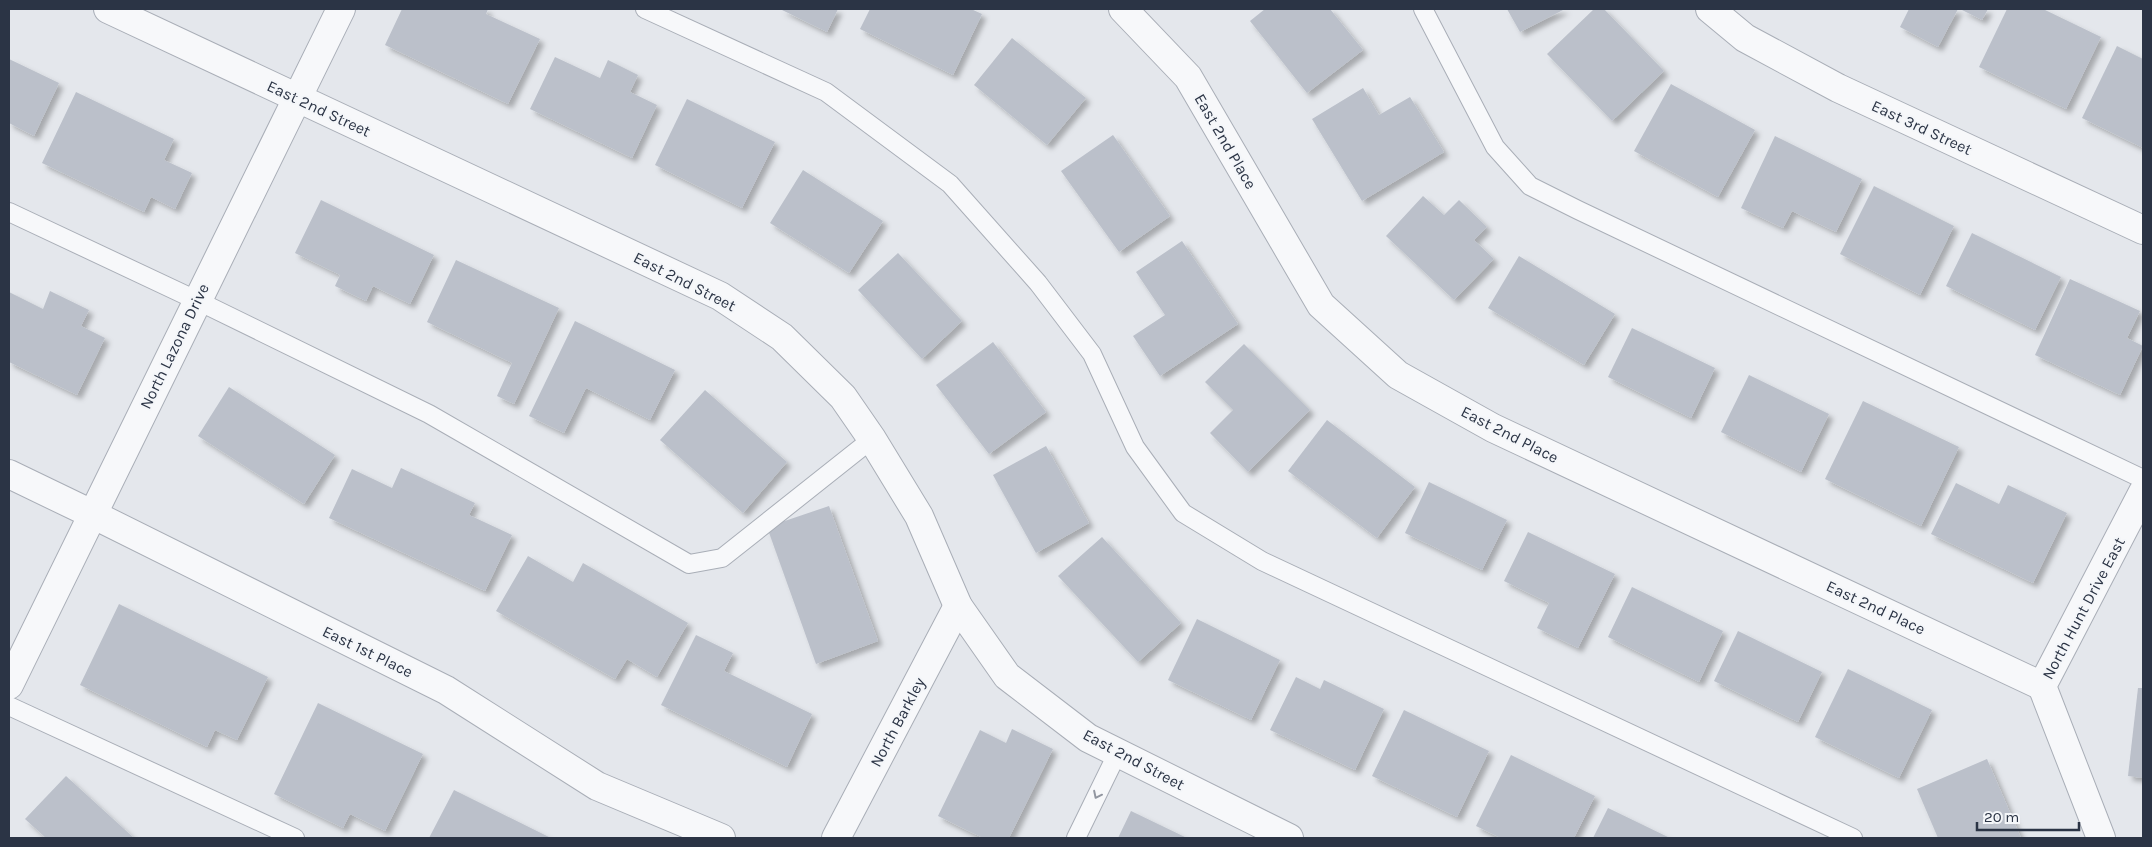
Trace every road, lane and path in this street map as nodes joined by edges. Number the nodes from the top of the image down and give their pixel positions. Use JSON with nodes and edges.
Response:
{"nodes":[{"id":1,"x":108,"y":9,"type":"edge"},
{"id":2,"x":341,"y":9,"type":"edge"},
{"id":3,"x":645,"y":9,"type":"edge"},
{"id":4,"x":1123,"y":9,"type":"edge"},
{"id":5,"x":1423,"y":9,"type":"edge"},
{"id":6,"x":1710,"y":9,"type":"edge"},
{"id":7,"x":296,"y":98,"type":"junction"},
{"id":8,"x":9,"y":212,"type":"edge"},
{"id":9,"x":2143,"y":230,"type":"edge"},
{"id":10,"x":196,"y":300,"type":"junction"},
{"id":11,"x":872,"y":439,"type":"junction"},
{"id":12,"x":9,"y":474,"type":"edge"},
{"id":13,"x":2143,"y":479,"type":"edge"},
{"id":14,"x":2143,"y":492,"type":"edge"},
{"id":15,"x":92,"y":514,"type":"junction"},
{"id":16,"x":958,"y":606,"type":"junction"},
{"id":17,"x":9,"y":685,"type":"edge"},
{"id":18,"x":2042,"y":686,"type":"junction"},
{"id":19,"x":9,"y":706,"type":"edge"},
{"id":20,"x":1118,"y":752,"type":"junction"},
{"id":21,"x":295,"y":838,"type":"edge"},
{"id":22,"x":720,"y":838,"type":"edge"},
{"id":23,"x":836,"y":838,"type":"edge"},
{"id":24,"x":1076,"y":838,"type":"edge"},
{"id":25,"x":1289,"y":838,"type":"edge"},
{"id":26,"x":1853,"y":838,"type":"edge"},
{"id":27,"x":2101,"y":838,"type":"edge"}],
"edges":[{"from":1,"to":7,"type":"street","name":"East 2nd Street"},
{"from":2,"to":7,"type":"street","name":"North Lazona Drive"},
{"from":3,"to":26,"type":"lane"},
{"from":4,"to":18,"type":"street","name":"East 2nd Place"},
{"from":5,"to":13,"type":"lane"},
{"from":6,"to":9,"type":"street","name":"East 3rd Street"},
{"from":7,"to":10,"type":"street","name":"North Lazona Drive"},
{"from":7,"to":11,"type":"street","name":"East 2nd Street"},
{"from":8,"to":10,"type":"lane"},
{"from":10,"to":11,"type":"lane"},
{"from":10,"to":15,"type":"street","name":"North Lazona Drive"},
{"from":11,"to":16,"type":"street","name":"East 2nd Street"},
{"from":12,"to":15,"type":"street","name":"East 1st Place"},
{"from":14,"to":18,"type":"street","name":"North Hunt Drive East"},
{"from":15,"to":17,"type":"street","name":"North Lazona Drive"},
{"from":15,"to":22,"type":"street","name":"East 1st Place"},
{"from":16,"to":20,"type":"street","name":"East 2nd Street"},
{"from":16,"to":23,"type":"street","name":"North Barkley"},
{"from":18,"to":27,"type":"street","name":"North Hunt Drive East"},
{"from":19,"to":21,"type":"lane"},
{"from":20,"to":24,"type":"lane","one_way":true},
{"from":20,"to":25,"type":"street","name":"East 2nd Street"}]}
